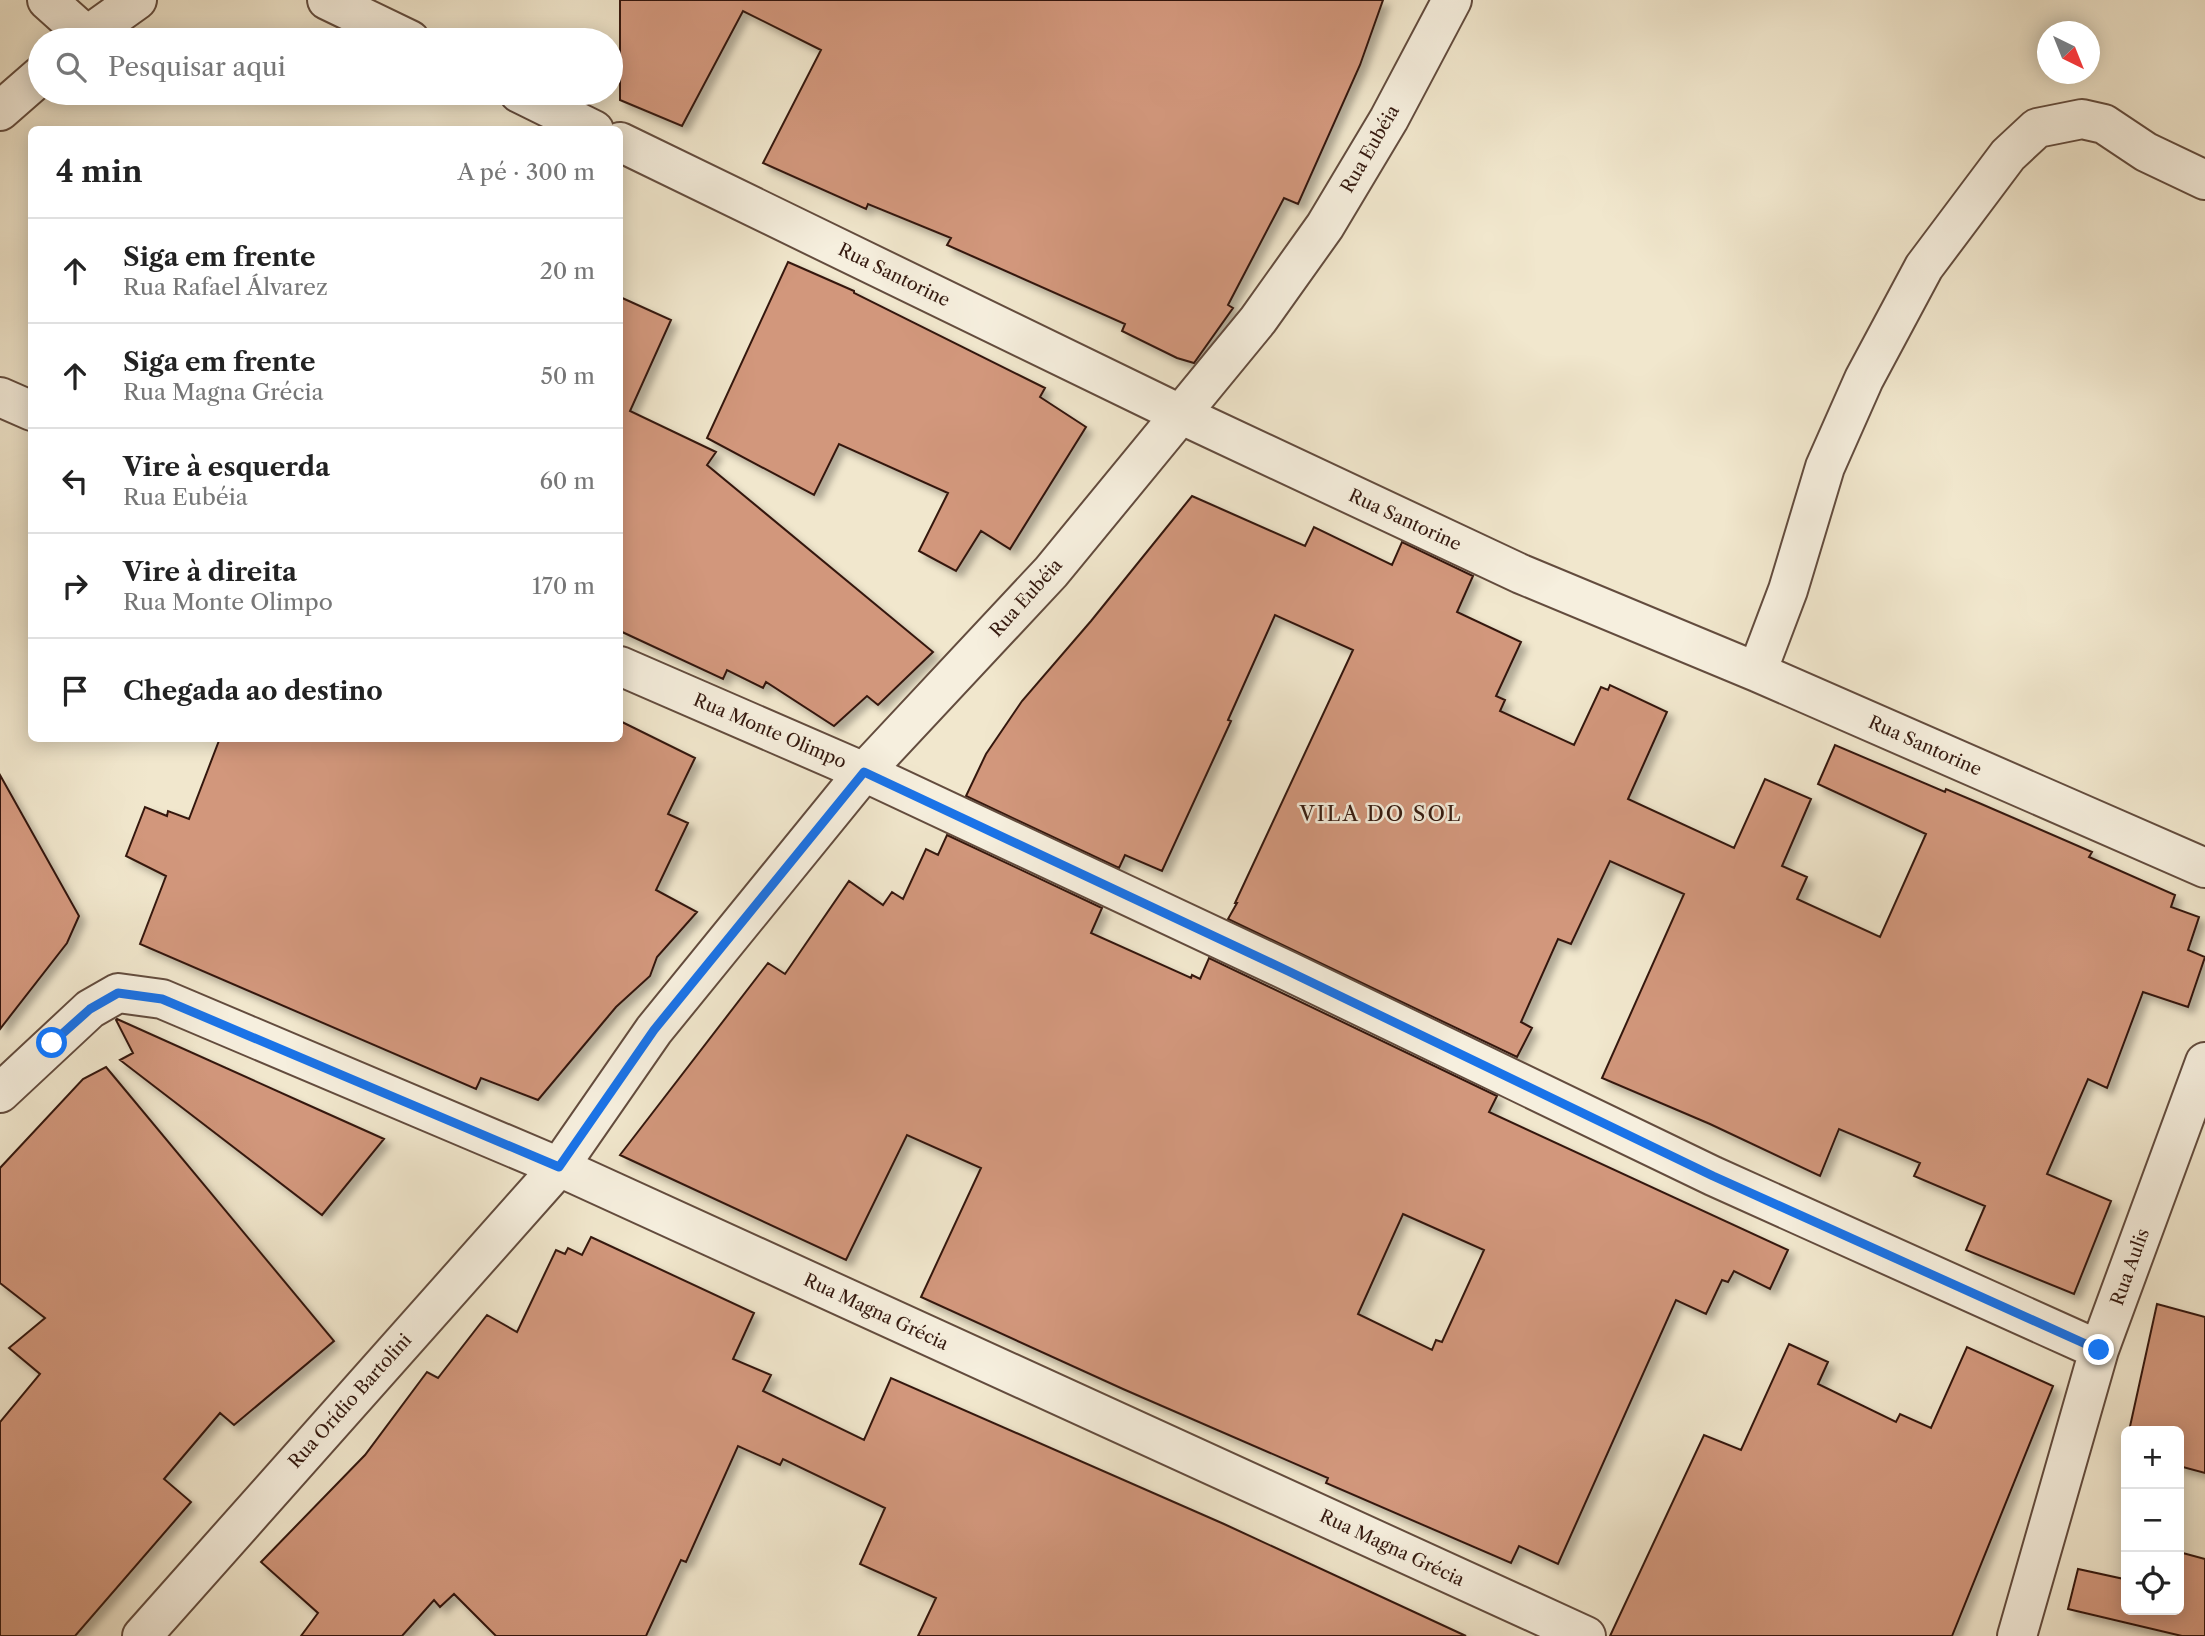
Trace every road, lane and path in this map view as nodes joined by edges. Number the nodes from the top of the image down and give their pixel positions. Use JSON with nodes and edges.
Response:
{"nodes":[{"id":1,"x":47,"y":0,"type":"edge"},
{"id":2,"x":137,"y":0,"type":"edge"},
{"id":3,"x":327,"y":0,"type":"edge"},
{"id":4,"x":1448,"y":1,"type":"edge"},
{"id":5,"x":74,"y":28,"type":"edge"},
{"id":6,"x":97,"y":28,"type":"edge"},
{"id":7,"x":385,"y":28,"type":"edge"},
{"id":8,"x":28,"y":86,"type":"edge"},
{"id":9,"x":543,"y":105,"type":"edge"},
{"id":10,"x":0,"y":111,"type":"edge"},
{"id":11,"x":586,"y":126,"type":"edge"},
{"id":12,"x":623,"y":143,"type":"edge"},
{"id":13,"x":2205,"y":180,"type":"edge"},
{"id":14,"x":0,"y":397,"type":"edge"},
{"id":15,"x":28,"y":409,"type":"edge"},
{"id":16,"x":1182,"y":415,"type":"junction"},
{"id":17,"x":623,"y":667,"type":"edge"},
{"id":18,"x":1757,"y":672,"type":"junction"},
{"id":19,"x":864,"y":772,"type":"junction"},
{"id":20,"x":2205,"y":868,"type":"edge"},
{"id":21,"x":2205,"y":1062,"type":"edge"},
{"id":22,"x":0,"y":1093,"type":"edge"},
{"id":23,"x":559,"y":1167,"type":"junction"},
{"id":24,"x":2099,"y":1350,"type":"junction"},
{"id":25,"x":142,"y":1636,"type":"edge"},
{"id":26,"x":1586,"y":1636,"type":"edge"},
{"id":27,"x":2017,"y":1636,"type":"edge"}],
"edges":[{"from":1,"to":5,"type":"street"},
{"from":2,"to":6,"type":"street"},
{"from":3,"to":7,"type":"street"},
{"from":4,"to":16,"type":"street","name":"Rua Eubéia"},
{"from":8,"to":10,"type":"street"},
{"from":9,"to":11,"type":"street"},
{"from":12,"to":16,"type":"street","name":"Rua Santorine"},
{"from":13,"to":18,"type":"street"},
{"from":14,"to":15,"type":"street"},
{"from":16,"to":18,"type":"street","name":"Rua Santorine"},
{"from":16,"to":19,"type":"street","name":"Rua Eubéia"},
{"from":17,"to":19,"type":"street","name":"Rua Monte Olimpo"},
{"from":18,"to":20,"type":"street","name":"Rua Santorine"},
{"from":19,"to":23,"type":"street","name":"Rua Eubéia"},
{"from":19,"to":24,"type":"street","name":"Rua Monte Olimpo"},
{"from":21,"to":24,"type":"street","name":"Rua Aulis"},
{"from":22,"to":23,"type":"street","name":"Rua Magna Grécia"},
{"from":23,"to":25,"type":"street","name":"Rua Orídio Bartolini"},
{"from":23,"to":26,"type":"street","name":"Rua Magna Grécia"},
{"from":24,"to":27,"type":"street","name":"Rua Aulis"}]}
